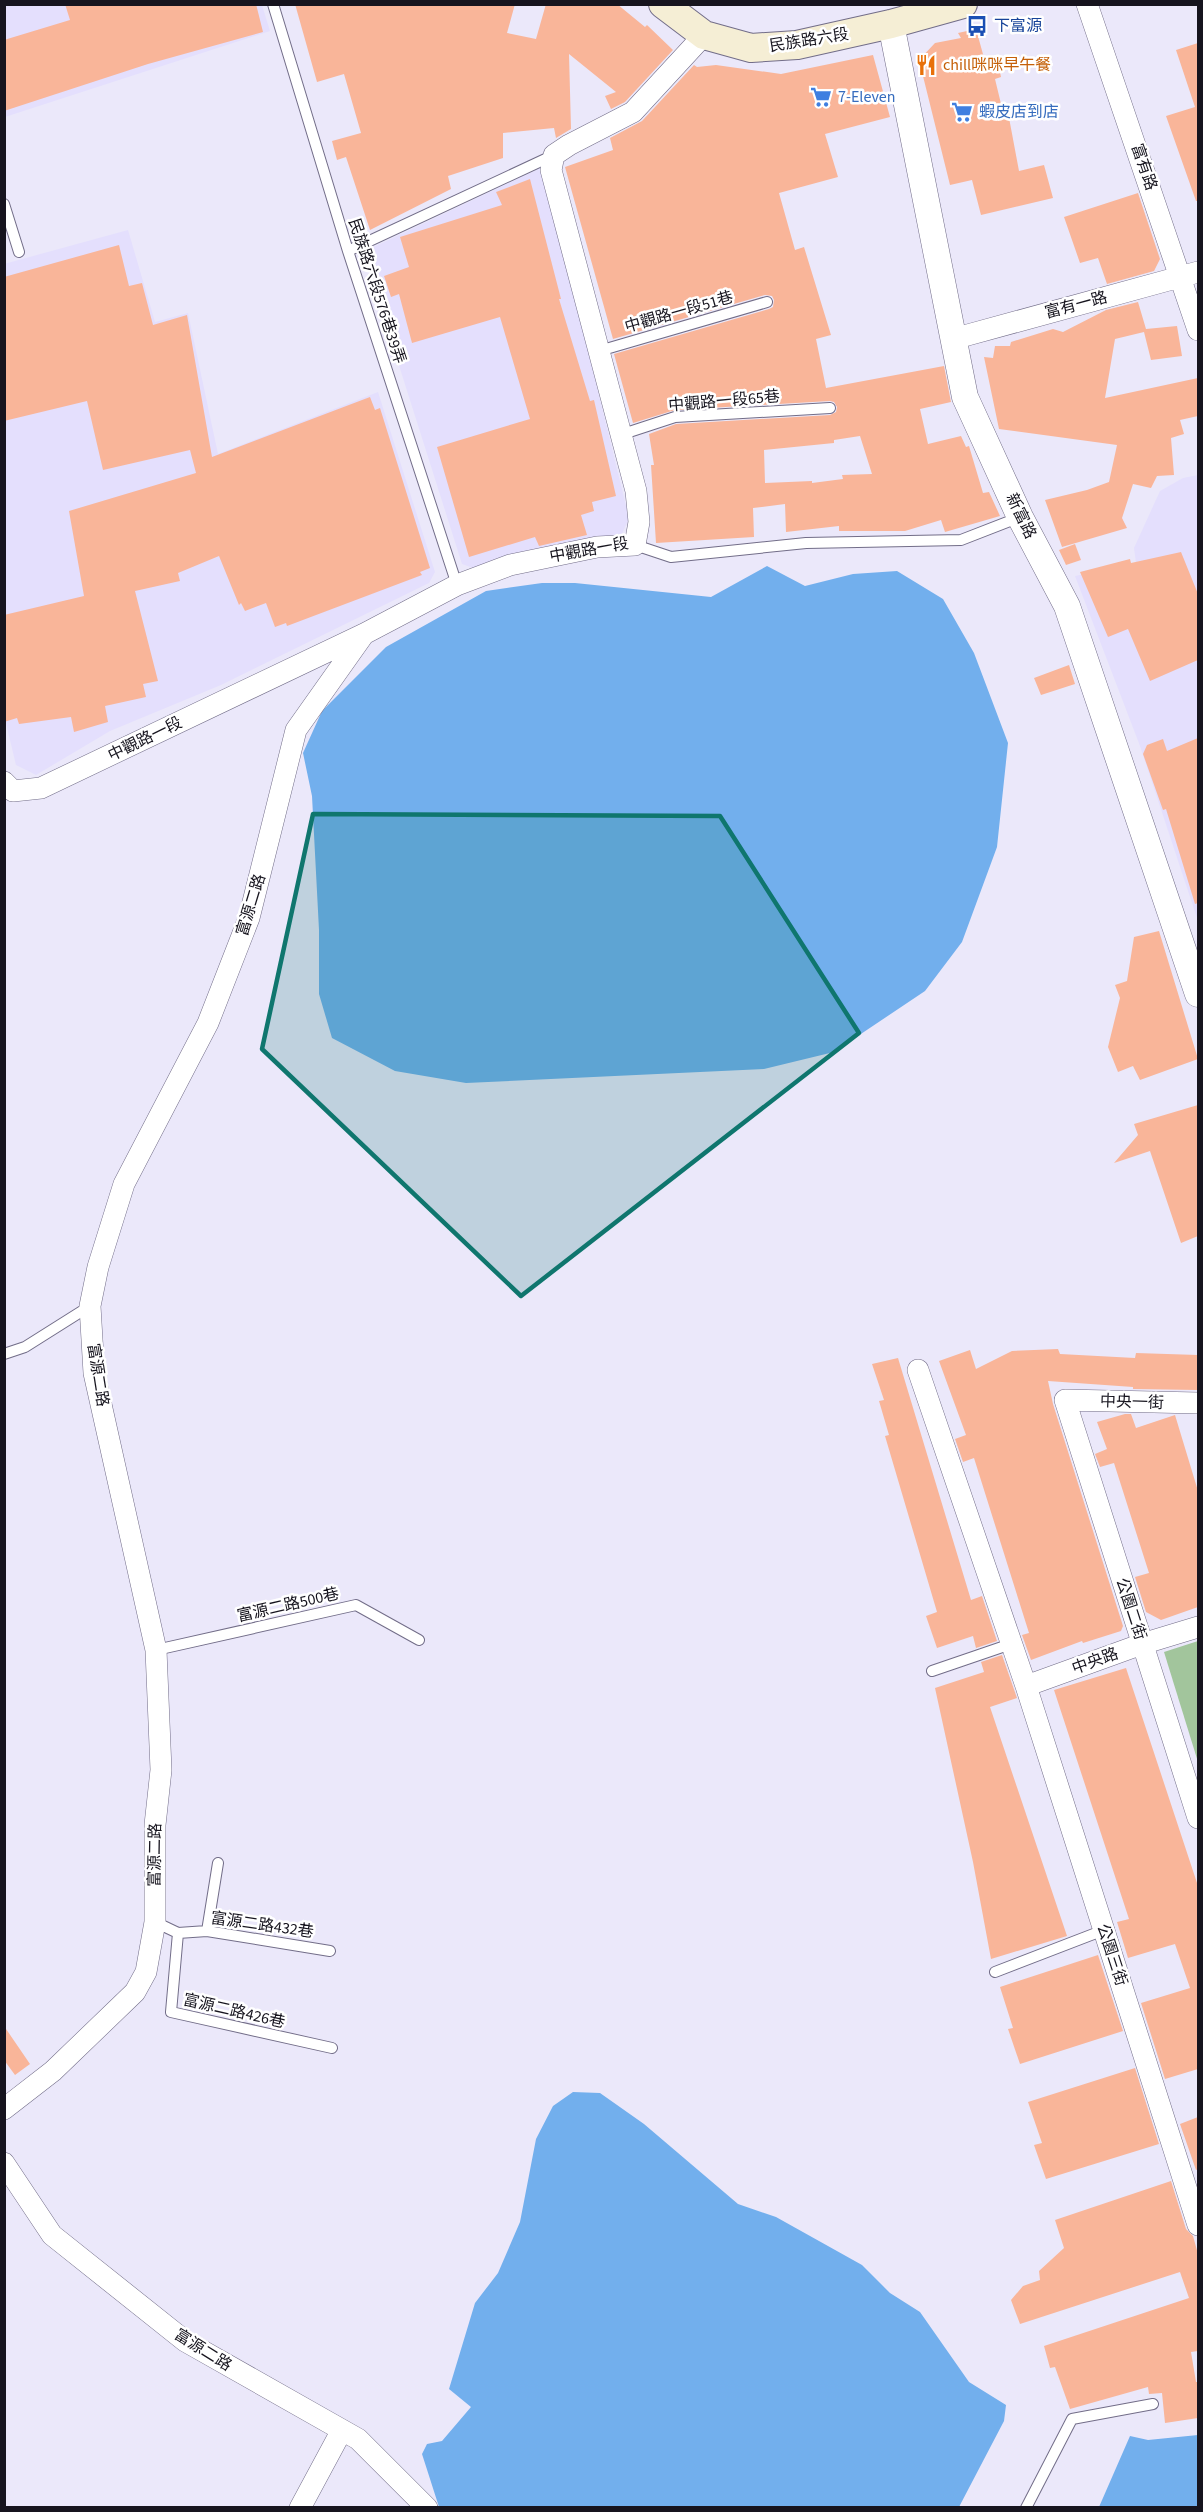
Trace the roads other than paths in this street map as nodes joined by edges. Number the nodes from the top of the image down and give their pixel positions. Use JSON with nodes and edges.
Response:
{"nodes":[{"id":1,"x":273,"y":4,"type":"edge"},
{"id":2,"x":663,"y":4,"type":"edge"},
{"id":3,"x":963,"y":4,"type":"edge"},
{"id":4,"x":1088,"y":4,"type":"edge"},
{"id":5,"x":891,"y":24,"type":"junction"},
{"id":6,"x":704,"y":35,"type":"junction"},
{"id":7,"x":555,"y":155,"type":"junction"},
{"id":8,"x":4,"y":204,"type":"edge"},
{"id":9,"x":348,"y":250,"type":"junction"},
{"id":10,"x":19,"y":252,"type":"dead end"},
{"id":11,"x":1190,"y":274,"type":"edge"},
{"id":12,"x":767,"y":302,"type":"dead end"},
{"id":13,"x":1198,"y":330,"type":"edge"},
{"id":14,"x":953,"y":339,"type":"junction"},
{"id":15,"x":599,"y":351,"type":"junction"},
{"id":16,"x":830,"y":408,"type":"dead end"},
{"id":17,"x":622,"y":434,"type":"junction"},
{"id":18,"x":1020,"y":517,"type":"junction"},
{"id":19,"x":634,"y":545,"type":"junction"},
{"id":20,"x":458,"y":585,"type":"junction"},
{"id":21,"x":364,"y":634,"type":"junction"},
{"id":22,"x":4,"y":783,"type":"edge"},
{"id":23,"x":1198,"y":994,"type":"edge"},
{"id":24,"x":90,"y":1306,"type":"junction"},
{"id":25,"x":4,"y":1354,"type":"edge"},
{"id":26,"x":918,"y":1370,"type":"dead end"},
{"id":27,"x":1065,"y":1400,"type":"joint"},
{"id":28,"x":1198,"y":1403,"type":"edge"},
{"id":29,"x":1198,"y":1627,"type":"edge"},
{"id":30,"x":419,"y":1640,"type":"dead end"},
{"id":31,"x":1011,"y":1644,"type":"junction"},
{"id":32,"x":1142,"y":1644,"type":"junction"},
{"id":33,"x":156,"y":1650,"type":"junction"},
{"id":34,"x":932,"y":1671,"type":"dead end"},
{"id":35,"x":1026,"y":1686,"type":"junction"},
{"id":36,"x":1198,"y":1818,"type":"edge"},
{"id":37,"x":218,"y":1863,"type":"dead end"},
{"id":38,"x":155,"y":1922,"type":"junction"},
{"id":39,"x":1104,"y":1930,"type":"junction"},
{"id":40,"x":207,"y":1931,"type":"junction"},
{"id":41,"x":178,"y":1933,"type":"junction"},
{"id":42,"x":330,"y":1951,"type":"dead end"},
{"id":43,"x":995,"y":1972,"type":"dead end"},
{"id":44,"x":332,"y":2048,"type":"dead end"},
{"id":45,"x":4,"y":2109,"type":"edge"},
{"id":46,"x":4,"y":2163,"type":"edge"},
{"id":47,"x":1198,"y":2225,"type":"edge"},
{"id":48,"x":1153,"y":2404,"type":"dead end"},
{"id":49,"x":342,"y":2430,"type":"junction"},
{"id":50,"x":300,"y":2508,"type":"edge"},
{"id":51,"x":427,"y":2508,"type":"edge"},
{"id":52,"x":1026,"y":2508,"type":"edge"}],
"edges":[{"from":1,"to":9,"type":"lane","name":"民族路六段576巷39弄"},
{"from":2,"to":6,"type":"main road","name":"民族路六段"},
{"from":3,"to":5,"type":"main road","name":"民族路六段"},
{"from":4,"to":11,"type":"street","name":"富有路"},
{"from":5,"to":6,"type":"main road","name":"民族路六段"},
{"from":5,"to":14,"type":"street","name":"新富路"},
{"from":6,"to":7,"type":"street"},
{"from":7,"to":9,"type":"lane"},
{"from":7,"to":15,"type":"street","name":"中觀路一段"},
{"from":8,"to":10,"type":"lane"},
{"from":9,"to":20,"type":"lane","name":"民族路六段576巷39弄"},
{"from":11,"to":13,"type":"street","name":"富有路"},
{"from":11,"to":14,"type":"street","name":"富有一路"},
{"from":12,"to":15,"type":"lane","name":"中觀路一段51巷"},
{"from":14,"to":18,"type":"street","name":"新富路"},
{"from":15,"to":17,"type":"street","name":"中觀路一段"},
{"from":16,"to":17,"type":"lane","name":"中觀路一段65巷"},
{"from":17,"to":19,"type":"street","name":"中觀路一段"},
{"from":18,"to":19,"type":"lane"},
{"from":18,"to":23,"type":"street","name":"新富路"},
{"from":19,"to":20,"type":"street","name":"中觀路一段"},
{"from":20,"to":21,"type":"street","name":"中觀路一段"},
{"from":21,"to":22,"type":"street","name":"中觀路一段"},
{"from":21,"to":24,"type":"street","name":"富源二路"},
{"from":24,"to":25,"type":"lane"},
{"from":24,"to":33,"type":"street","name":"富源二路"},
{"from":26,"to":31,"type":"street","name":"公園三街"},
{"from":27,"to":28,"type":"street","name":"中央一街"},
{"from":27,"to":32,"type":"street","name":"公園二街"},
{"from":29,"to":32,"type":"street","name":"中央路"},
{"from":30,"to":33,"type":"lane","name":"富源二路500巷"},
{"from":31,"to":34,"type":"lane"},
{"from":31,"to":35,"type":"street","name":"公園三街"},
{"from":32,"to":35,"type":"street","name":"中央路"},
{"from":32,"to":36,"type":"street","name":"公園二街"},
{"from":33,"to":38,"type":"street","name":"富源二路"},
{"from":35,"to":39,"type":"street","name":"公園三街"},
{"from":37,"to":40,"type":"lane"},
{"from":38,"to":41,"type":"lane","name":"富源二路432巷"},
{"from":38,"to":45,"type":"street","name":"富源二路"},
{"from":39,"to":43,"type":"lane"},
{"from":39,"to":47,"type":"street","name":"公園三街"},
{"from":40,"to":41,"type":"lane","name":"富源二路432巷"},
{"from":40,"to":42,"type":"lane","name":"富源二路432巷"},
{"from":41,"to":44,"type":"lane","name":"富源二路426巷"},
{"from":46,"to":49,"type":"street","name":"富源二路"},
{"from":48,"to":52,"type":"lane"},
{"from":49,"to":50,"type":"street"},
{"from":49,"to":51,"type":"street","name":"富源二路"}]}
